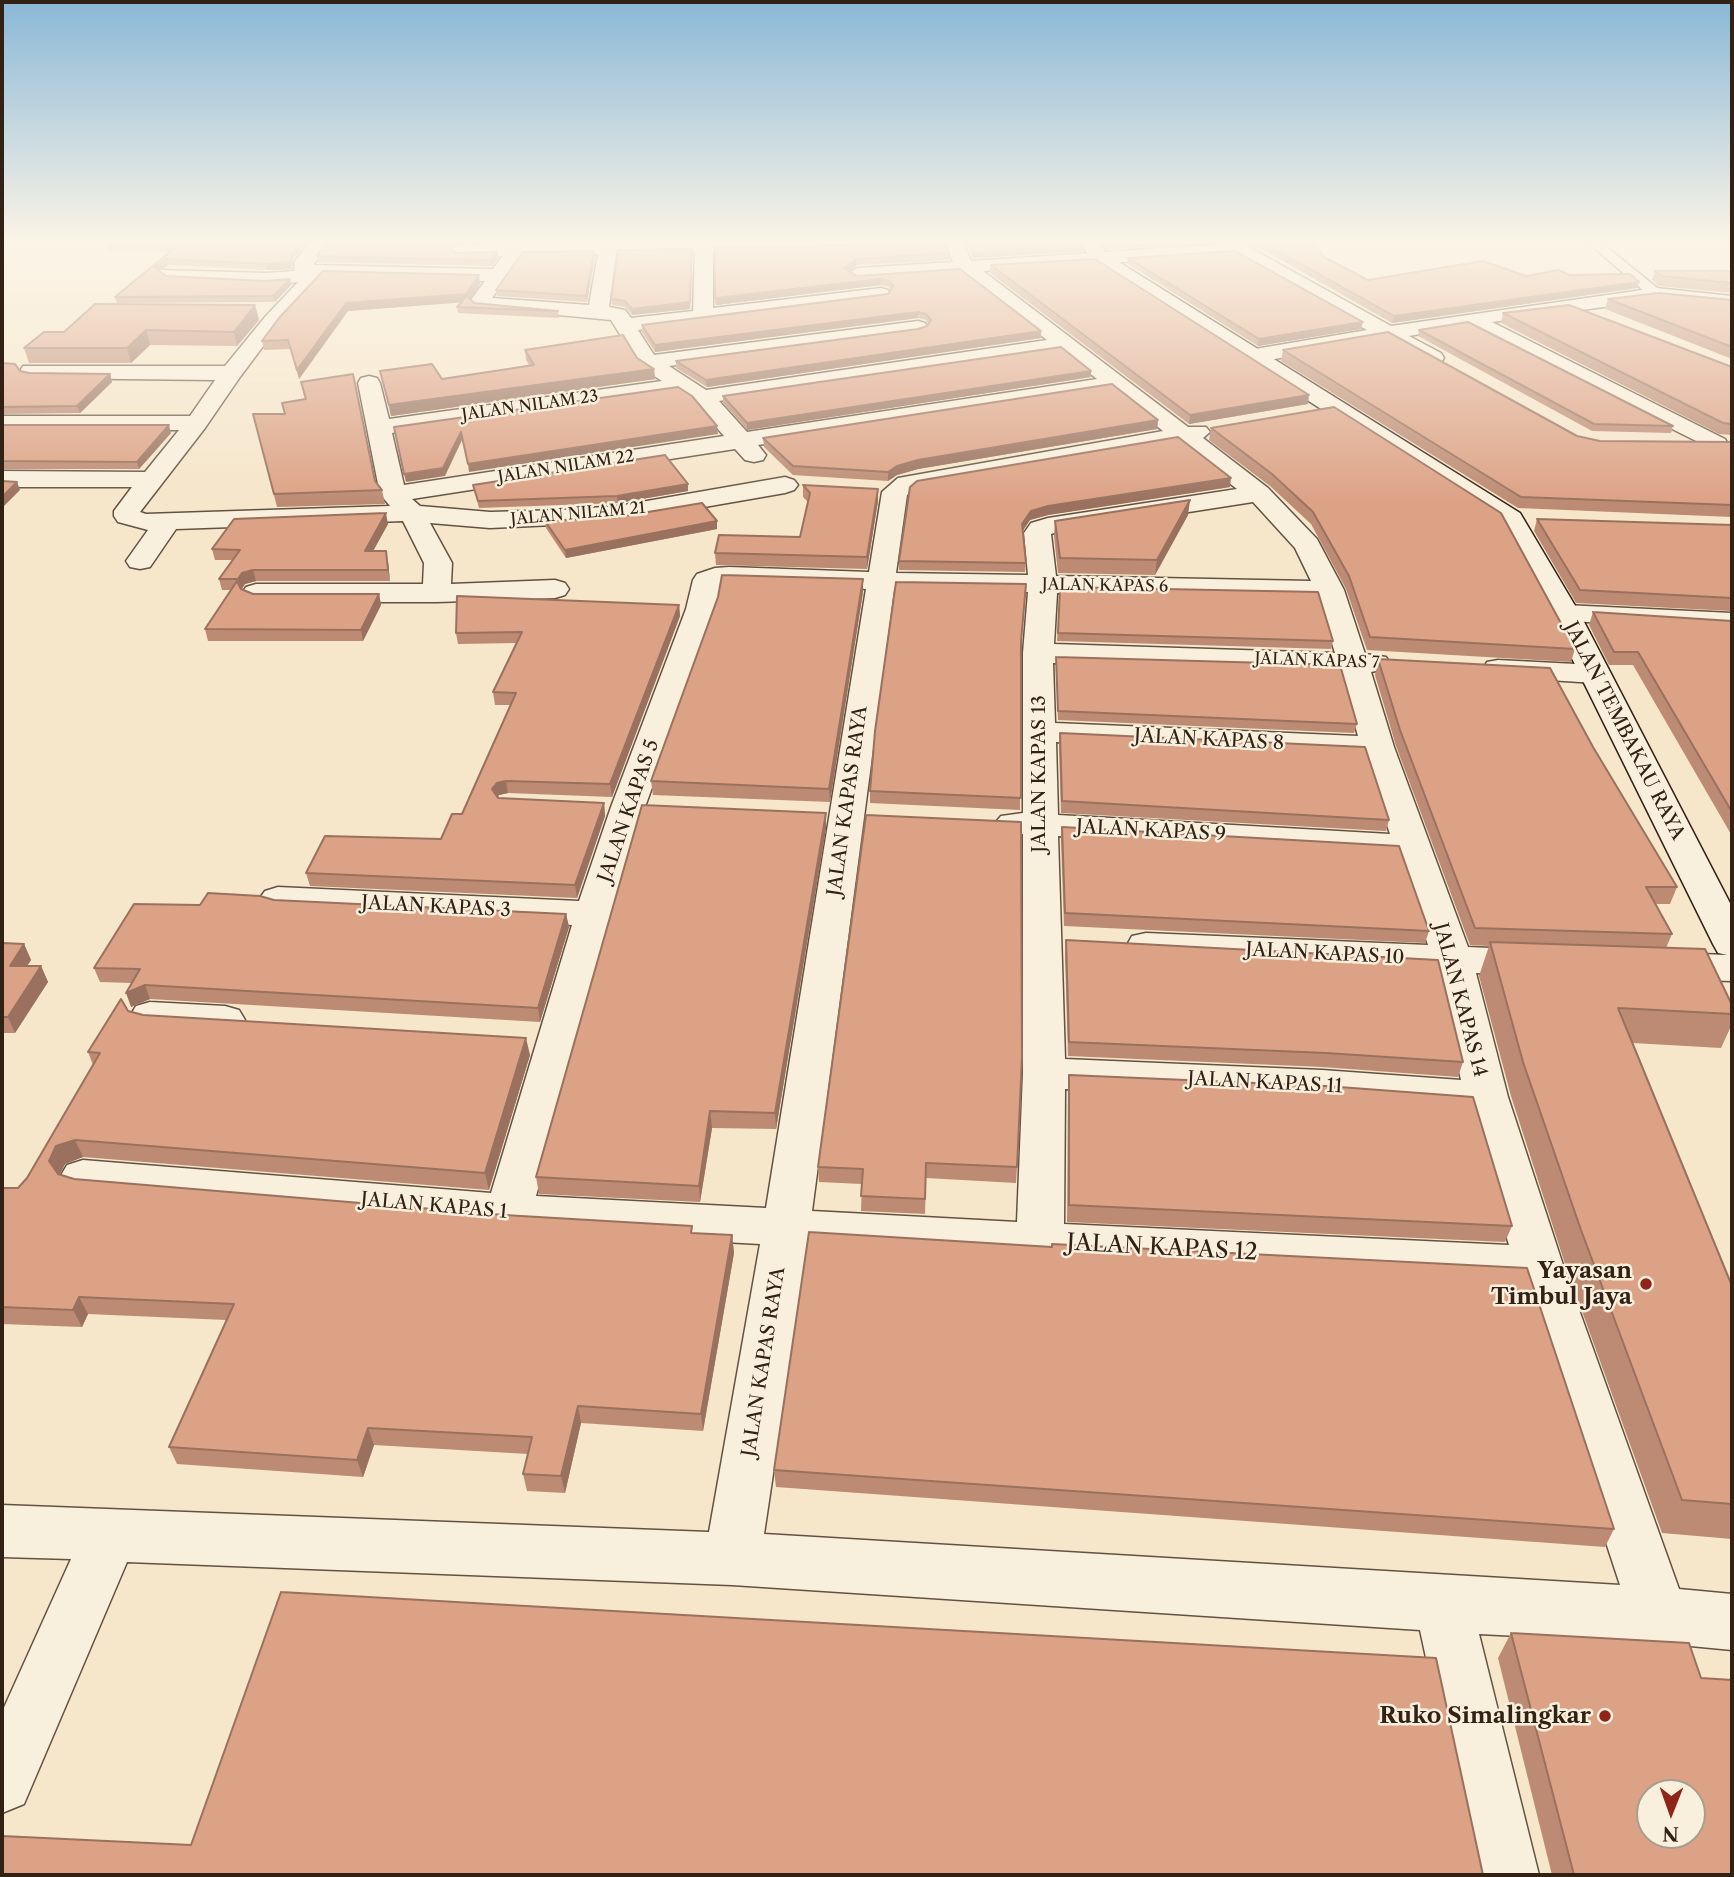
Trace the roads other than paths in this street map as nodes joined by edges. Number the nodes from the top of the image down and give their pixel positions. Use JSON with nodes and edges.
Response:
{"nodes":[{"id":1,"x":268,"y":328,"type":"edge"},
{"id":2,"x":627,"y":328,"type":"edge"},
{"id":3,"x":920,"y":328,"type":"edge"},
{"id":4,"x":1043,"y":328,"type":"edge"},
{"id":5,"x":1215,"y":328,"type":"edge"},
{"id":6,"x":1377,"y":328,"type":"edge"},
{"id":7,"x":1414,"y":328,"type":"edge"},
{"id":8,"x":1487,"y":328,"type":"edge"},
{"id":9,"x":1385,"y":332,"type":"junction"},
{"id":10,"x":929,"y":335,"type":"junction"},
{"id":11,"x":1065,"y":344,"type":"junction"},
{"id":12,"x":1257,"y":355,"type":"junction"},
{"id":13,"x":961,"y":360,"type":"junction"},
{"id":14,"x":648,"y":362,"type":"junction"},
{"id":15,"x":31,"y":370,"type":"edge"},
{"id":16,"x":1455,"y":370,"type":"edge"},
{"id":17,"x":231,"y":373,"type":"junction"},
{"id":18,"x":369,"y":383,"type":"dead end"},
{"id":19,"x":1116,"y":383,"type":"junction"},
{"id":20,"x":681,"y":385,"type":"junction"},
{"id":21,"x":702,"y":397,"type":"junction"},
{"id":22,"x":1338,"y":408,"type":"junction"},
{"id":23,"x":1299,"y":415,"type":"edge"},
{"id":24,"x":2,"y":423,"type":"edge"},
{"id":25,"x":197,"y":423,"type":"junction"},
{"id":26,"x":379,"y":428,"type":"junction"},
{"id":27,"x":1222,"y":428,"type":"edge"},
{"id":28,"x":1183,"y":435,"type":"junction"},
{"id":29,"x":739,"y":440,"type":"junction"},
{"id":30,"x":1663,"y":443,"type":"edge"},
{"id":31,"x":1724,"y":444,"type":"edge"},
{"id":32,"x":2,"y":479,"type":"edge"},
{"id":33,"x":151,"y":480,"type":"junction"},
{"id":34,"x":1259,"y":493,"type":"junction"},
{"id":35,"x":402,"y":504,"type":"junction"},
{"id":36,"x":167,"y":522,"type":"junction"},
{"id":37,"x":139,"y":561,"type":"dead end"},
{"id":38,"x":879,"y":581,"type":"junction"},
{"id":39,"x":1043,"y":584,"type":"junction"},
{"id":40,"x":555,"y":589,"type":"dead end"},
{"id":41,"x":1330,"y":590,"type":"junction"},
{"id":42,"x":256,"y":593,"type":"edge"},
{"id":43,"x":437,"y":593,"type":"junction"},
{"id":44,"x":1565,"y":614,"type":"junction"},
{"id":45,"x":1732,"y":622,"type":"edge"},
{"id":46,"x":1038,"y":653,"type":"junction"},
{"id":47,"x":1353,"y":662,"type":"junction"},
{"id":48,"x":1407,"y":664,"type":"edge"},
{"id":49,"x":1474,"y":668,"type":"edge"},
{"id":50,"x":1595,"y":674,"type":"junction"},
{"id":51,"x":1041,"y":732,"type":"junction"},
{"id":52,"x":1377,"y":747,"type":"junction"},
{"id":53,"x":985,"y":822,"type":"edge"},
{"id":54,"x":1039,"y":824,"type":"junction"},
{"id":55,"x":1413,"y":846,"type":"junction"},
{"id":56,"x":278,"y":899,"type":"edge"},
{"id":57,"x":594,"y":914,"type":"junction"},
{"id":58,"x":1111,"y":943,"type":"edge"},
{"id":59,"x":1732,"y":944,"type":"edge"},
{"id":60,"x":1453,"y":960,"type":"junction"},
{"id":61,"x":1579,"y":964,"type":"edge"},
{"id":62,"x":1621,"y":965,"type":"edge"},
{"id":63,"x":1732,"y":968,"type":"edge"},
{"id":64,"x":150,"y":1016,"type":"edge"},
{"id":65,"x":258,"y":1022,"type":"edge"},
{"id":66,"x":515,"y":1038,"type":"edge"},
{"id":67,"x":556,"y":1041,"type":"junction"},
{"id":68,"x":1044,"y":1073,"type":"junction"},
{"id":69,"x":1486,"y":1097,"type":"junction"},
{"id":70,"x":83,"y":1177,"type":"edge"},
{"id":71,"x":508,"y":1212,"type":"junction"},
{"id":72,"x":786,"y":1228,"type":"junction"},
{"id":73,"x":1040,"y":1242,"type":"junction"},
{"id":74,"x":1539,"y":1265,"type":"junction"},
{"id":75,"x":2,"y":1531,"type":"edge"},
{"id":76,"x":110,"y":1536,"type":"junction"},
{"id":77,"x":732,"y":1559,"type":"junction"},
{"id":78,"x":1443,"y":1604,"type":"junction"},
{"id":79,"x":1659,"y":1615,"type":"junction"},
{"id":80,"x":1732,"y":1622,"type":"edge"},
{"id":81,"x":2,"y":1782,"type":"edge"},
{"id":82,"x":1506,"y":1875,"type":"edge"}],
"edges":[{"from":1,"to":17,"type":"street"},
{"from":2,"to":14,"type":"street"},
{"from":3,"to":10,"type":"street"},
{"from":4,"to":11,"type":"street","name":"JALAN KAPAS 14"},
{"from":5,"to":12,"type":"street"},
{"from":6,"to":9,"type":"street"},
{"from":7,"to":9,"type":"street"},
{"from":8,"to":31,"type":"street"},
{"from":9,"to":12,"type":"street"},
{"from":9,"to":16,"type":"street"},
{"from":10,"to":13,"type":"street"},
{"from":10,"to":14,"type":"street"},
{"from":11,"to":13,"type":"street"},
{"from":11,"to":19,"type":"street","name":"JALAN KAPAS 14"},
{"from":12,"to":22,"type":"street"},
{"from":13,"to":21,"type":"street"},
{"from":14,"to":20,"type":"street"},
{"from":15,"to":17,"type":"street"},
{"from":17,"to":25,"type":"street"},
{"from":18,"to":26,"type":"street"},
{"from":19,"to":28,"type":"street","name":"JALAN KAPAS 14"},
{"from":19,"to":29,"type":"street","name":"JALAN NILAM 22"},
{"from":20,"to":21,"type":"street"},
{"from":20,"to":26,"type":"street","name":"JALAN NILAM 23"},
{"from":21,"to":29,"type":"street"},
{"from":22,"to":23,"type":"street"},
{"from":22,"to":44,"type":"street","name":"JALAN TEMBAKAU RAYA"},
{"from":24,"to":25,"type":"street"},
{"from":25,"to":33,"type":"street"},
{"from":26,"to":35,"type":"street"},
{"from":27,"to":28,"type":"street","name":"JALAN KAPAS RAYA"},
{"from":28,"to":34,"type":"street","name":"JALAN KAPAS 14"},
{"from":28,"to":38,"type":"street","name":"JALAN KAPAS RAYA"},
{"from":29,"to":35,"type":"street","name":"JALAN NILAM 22"},
{"from":29,"to":35,"type":"street","name":"JALAN NILAM 21"},
{"from":30,"to":31,"type":"street"},
{"from":32,"to":33,"type":"street"},
{"from":33,"to":36,"type":"street"},
{"from":34,"to":39,"type":"street","name":"JALAN KAPAS 13"},
{"from":34,"to":41,"type":"street","name":"JALAN KAPAS 14"},
{"from":35,"to":36,"type":"street"},
{"from":35,"to":43,"type":"street"},
{"from":36,"to":37,"type":"street"},
{"from":38,"to":39,"type":"street","name":"JALAN KAPAS 6"},
{"from":38,"to":57,"type":"street","name":"JALAN KAPAS 5"},
{"from":38,"to":72,"type":"street","name":"JALAN KAPAS RAYA"},
{"from":39,"to":41,"type":"street","name":"JALAN KAPAS 6"},
{"from":39,"to":46,"type":"street","name":"JALAN KAPAS 13"},
{"from":40,"to":43,"type":"street"},
{"from":41,"to":47,"type":"street","name":"JALAN KAPAS 14"},
{"from":42,"to":43,"type":"street"},
{"from":44,"to":45,"type":"street"},
{"from":44,"to":50,"type":"street","name":"JALAN TEMBAKAU RAYA"},
{"from":46,"to":47,"type":"street","name":"JALAN KAPAS 7"},
{"from":46,"to":51,"type":"street","name":"JALAN KAPAS 13"},
{"from":47,"to":48,"type":"street","name":"JALAN KAPAS 7"},
{"from":47,"to":52,"type":"street","name":"JALAN KAPAS 14"},
{"from":49,"to":50,"type":"street"},
{"from":50,"to":59,"type":"street","name":"JALAN TEMBAKAU RAYA"},
{"from":51,"to":52,"type":"street","name":"JALAN KAPAS 8"},
{"from":51,"to":54,"type":"street","name":"JALAN KAPAS 13"},
{"from":52,"to":55,"type":"street","name":"JALAN KAPAS 14"},
{"from":53,"to":54,"type":"street","name":"JALAN KAPAS 9"},
{"from":54,"to":55,"type":"street","name":"JALAN KAPAS 9"},
{"from":54,"to":68,"type":"street","name":"JALAN KAPAS 13"},
{"from":55,"to":60,"type":"street","name":"JALAN KAPAS 14"},
{"from":56,"to":57,"type":"street","name":"JALAN KAPAS 3"},
{"from":57,"to":67,"type":"street","name":"JALAN KAPAS 5"},
{"from":58,"to":60,"type":"street","name":"JALAN KAPAS 10"},
{"from":60,"to":61,"type":"street","name":"JALAN KAPAS 10"},
{"from":60,"to":69,"type":"street","name":"JALAN KAPAS 14"},
{"from":62,"to":63,"type":"street"},
{"from":64,"to":65,"type":"street"},
{"from":66,"to":67,"type":"street"},
{"from":67,"to":71,"type":"street","name":"JALAN KAPAS 5"},
{"from":68,"to":69,"type":"street","name":"JALAN KAPAS 11"},
{"from":68,"to":73,"type":"street","name":"JALAN KAPAS 13"},
{"from":69,"to":74,"type":"street","name":"JALAN KAPAS 14"},
{"from":70,"to":71,"type":"street","name":"JALAN KAPAS 1"},
{"from":71,"to":72,"type":"street","name":"JALAN KAPAS 1"},
{"from":72,"to":73,"type":"street","name":"JALAN KAPAS 12"},
{"from":72,"to":77,"type":"street","name":"JALAN KAPAS RAYA"},
{"from":73,"to":74,"type":"street","name":"JALAN KAPAS 12"},
{"from":74,"to":79,"type":"street","name":"JALAN KAPAS 14"},
{"from":75,"to":76,"type":"street"},
{"from":76,"to":77,"type":"street"},
{"from":76,"to":81,"type":"street"},
{"from":77,"to":78,"type":"street"},
{"from":78,"to":79,"type":"street"},
{"from":78,"to":82,"type":"street"},
{"from":79,"to":80,"type":"street"}]}
